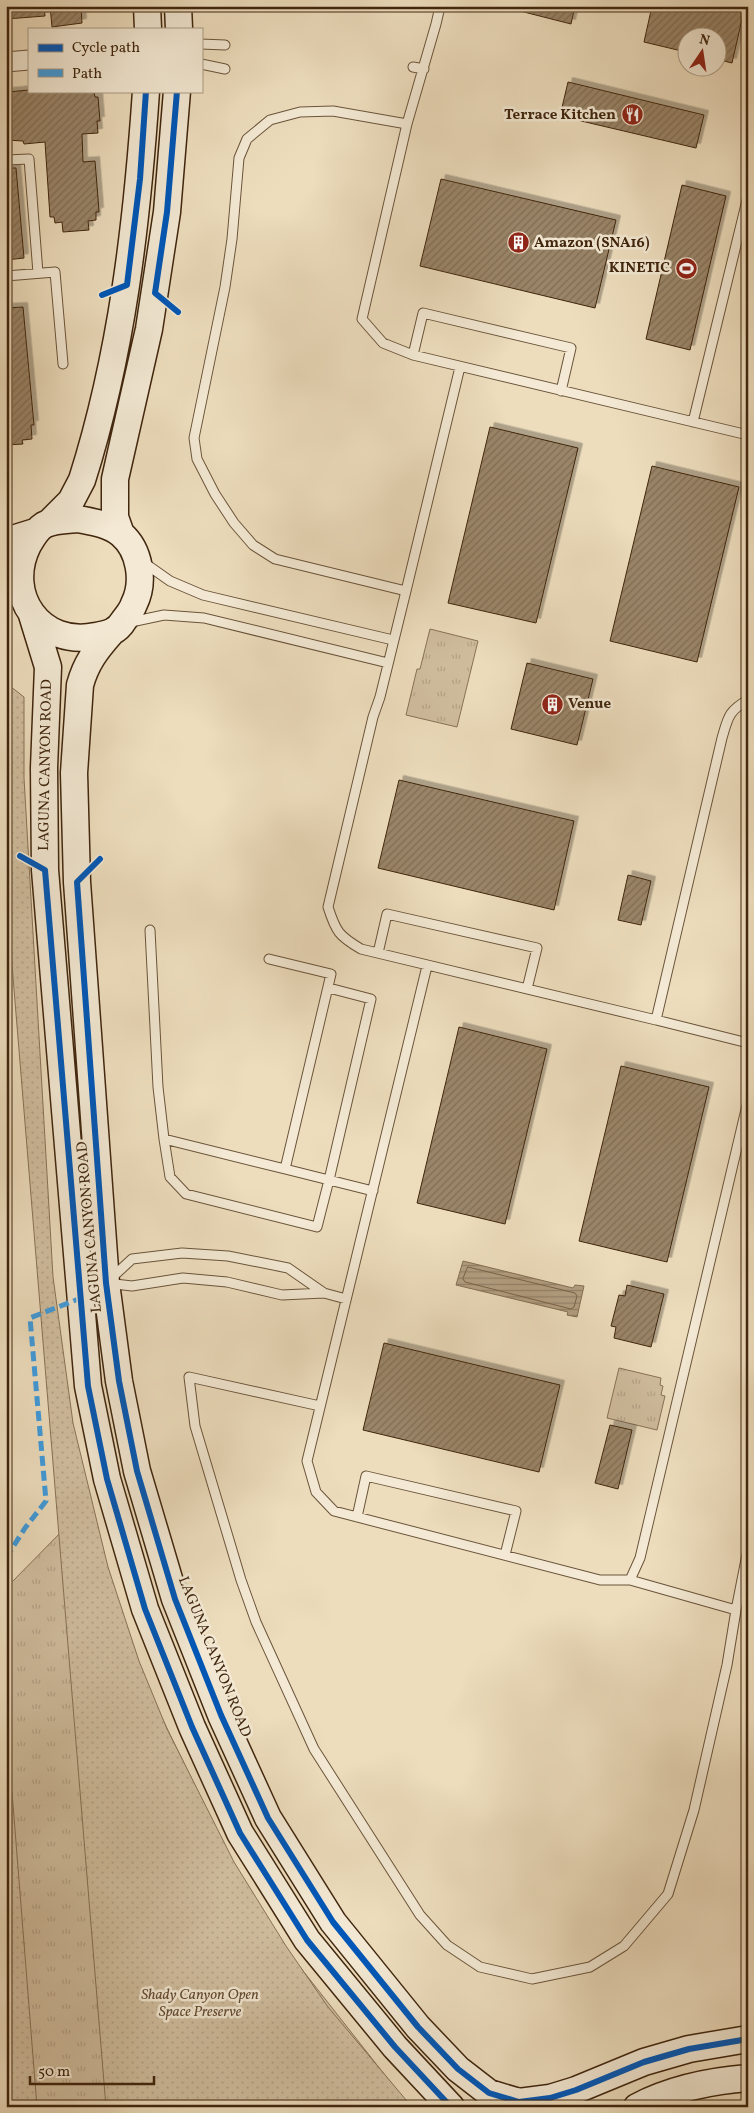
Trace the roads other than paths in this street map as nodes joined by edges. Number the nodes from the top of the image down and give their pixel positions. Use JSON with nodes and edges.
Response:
{"nodes":[{"id":1,"x":147,"y":6,"type":"edge"},
{"id":2,"x":178,"y":6,"type":"edge"},
{"id":3,"x":438,"y":6,"type":"edge"},
{"id":4,"x":148,"y":28,"type":"edge"},
{"id":5,"x":179,"y":28,"type":"edge"},
{"id":6,"x":202,"y":44,"type":"edge"},
{"id":7,"x":225,"y":45,"type":"dead end"},
{"id":8,"x":28,"y":60,"type":"edge"},
{"id":9,"x":6,"y":62,"type":"edge"},
{"id":10,"x":202,"y":64,"type":"edge"},
{"id":11,"x":413,"y":67,"type":"dead end"},
{"id":12,"x":225,"y":69,"type":"dead end"},
{"id":13,"x":424,"y":69,"type":"junction"},
{"id":14,"x":146,"y":92,"type":"edge"},
{"id":15,"x":177,"y":92,"type":"edge"},
{"id":16,"x":406,"y":124,"type":"junction"},
{"id":17,"x":6,"y":160,"type":"edge"},
{"id":18,"x":748,"y":196,"type":"edge"},
{"id":19,"x":38,"y":273,"type":"junction"},
{"id":20,"x":6,"y":276,"type":"edge"},
{"id":21,"x":413,"y":355,"type":"junction"},
{"id":22,"x":63,"y":364,"type":"dead end"},
{"id":23,"x":460,"y":368,"type":"junction"},
{"id":24,"x":561,"y":391,"type":"junction"},
{"id":25,"x":693,"y":422,"type":"junction"},
{"id":26,"x":748,"y":435,"type":"edge"},
{"id":27,"x":42,"y":527,"type":"junction"},
{"id":28,"x":121,"y":534,"type":"junction"},
{"id":29,"x":6,"y":541,"type":"edge"},
{"id":30,"x":137,"y":558,"type":"junction"},
{"id":31,"x":406,"y":591,"type":"junction"},
{"id":32,"x":21,"y":604,"type":"edge"},
{"id":33,"x":116,"y":630,"type":"junction"},
{"id":34,"x":393,"y":640,"type":"junction"},
{"id":35,"x":388,"y":663,"type":"junction"},
{"id":36,"x":748,"y":700,"type":"edge"},
{"id":37,"x":150,"y":930,"type":"dead end"},
{"id":38,"x":378,"y":953,"type":"junction"},
{"id":39,"x":269,"y":959,"type":"dead end"},
{"id":40,"x":428,"y":966,"type":"junction"},
{"id":41,"x":328,"y":988,"type":"junction"},
{"id":42,"x":527,"y":989,"type":"junction"},
{"id":43,"x":656,"y":1020,"type":"junction"},
{"id":44,"x":748,"y":1043,"type":"edge"},
{"id":45,"x":748,"y":1101,"type":"edge"},
{"id":46,"x":164,"y":1139,"type":"junction"},
{"id":47,"x":285,"y":1169,"type":"junction"},
{"id":48,"x":329,"y":1180,"type":"junction"},
{"id":49,"x":373,"y":1191,"type":"junction"},
{"id":50,"x":106,"y":1283,"type":"junction"},
{"id":51,"x":324,"y":1293,"type":"junction"},
{"id":52,"x":81,"y":1298,"type":"junction"},
{"id":53,"x":346,"y":1299,"type":"junction"},
{"id":54,"x":320,"y":1406,"type":"junction"},
{"id":55,"x":357,"y":1517,"type":"junction"},
{"id":56,"x":748,"y":1549,"type":"edge"},
{"id":57,"x":506,"y":1555,"type":"junction"},
{"id":58,"x":630,"y":1580,"type":"junction"},
{"id":59,"x":736,"y":1610,"type":"junction"},
{"id":60,"x":748,"y":2039,"type":"edge"},
{"id":61,"x":748,"y":2078,"type":"edge"},
{"id":62,"x":451,"y":2107,"type":"edge"},
{"id":63,"x":637,"y":2107,"type":"edge"}],
"edges":[{"from":1,"to":4,"type":"main road"},
{"from":2,"to":5,"type":"main road"},
{"from":3,"to":13,"type":"lane"},
{"from":6,"to":7,"type":"lane"},
{"from":8,"to":9,"type":"street"},
{"from":10,"to":12,"type":"lane"},
{"from":11,"to":13,"type":"lane"},
{"from":13,"to":16,"type":"lane"},
{"from":14,"to":27,"type":"main road"},
{"from":15,"to":28,"type":"main road"},
{"from":16,"to":21,"type":"lane"},
{"from":16,"to":31,"type":"lane"},
{"from":17,"to":19,"type":"lane"},
{"from":18,"to":25,"type":"lane"},
{"from":19,"to":20,"type":"lane"},
{"from":19,"to":22,"type":"lane"},
{"from":21,"to":23,"type":"lane"},
{"from":21,"to":24,"type":"lane"},
{"from":23,"to":24,"type":"lane"},
{"from":23,"to":31,"type":"lane"},
{"from":24,"to":25,"type":"lane"},
{"from":25,"to":26,"type":"lane"},
{"from":27,"to":28,"type":"main road"},
{"from":27,"to":29,"type":"main road"},
{"from":27,"to":32,"type":"main road"},
{"from":28,"to":30,"type":"main road"},
{"from":30,"to":33,"type":"main road"},
{"from":30,"to":34,"type":"lane"},
{"from":31,"to":34,"type":"lane"},
{"from":32,"to":33,"type":"main road"},
{"from":32,"to":52,"type":"main road","name":"LAGUNA CANYON ROAD"},
{"from":33,"to":35,"type":"lane"},
{"from":33,"to":50,"type":"main road","name":"LAGUNA CANYON ROAD"},
{"from":34,"to":35,"type":"lane"},
{"from":35,"to":38,"type":"lane"},
{"from":36,"to":43,"type":"lane"},
{"from":37,"to":46,"type":"lane"},
{"from":38,"to":40,"type":"lane"},
{"from":38,"to":42,"type":"lane"},
{"from":39,"to":41,"type":"lane"},
{"from":40,"to":42,"type":"lane"},
{"from":40,"to":49,"type":"lane"},
{"from":41,"to":47,"type":"lane"},
{"from":41,"to":48,"type":"lane"},
{"from":42,"to":43,"type":"lane"},
{"from":43,"to":44,"type":"lane"},
{"from":45,"to":58,"type":"lane"},
{"from":46,"to":47,"type":"lane"},
{"from":46,"to":48,"type":"lane"},
{"from":47,"to":48,"type":"lane"},
{"from":48,"to":49,"type":"lane"},
{"from":49,"to":53,"type":"lane"},
{"from":50,"to":51,"type":"lane"},
{"from":50,"to":51,"type":"lane"},
{"from":50,"to":52,"type":"main road"},
{"from":50,"to":60,"type":"main road","name":"LAGUNA CANYON ROAD"},
{"from":51,"to":53,"type":"lane"},
{"from":52,"to":62,"type":"main road","name":"LAGUNA CANYON ROAD"},
{"from":53,"to":54,"type":"lane"},
{"from":54,"to":55,"type":"lane"},
{"from":54,"to":59,"type":"lane"},
{"from":55,"to":57,"type":"lane"},
{"from":55,"to":57,"type":"lane"},
{"from":56,"to":59,"type":"lane"},
{"from":57,"to":58,"type":"lane"},
{"from":58,"to":59,"type":"lane"},
{"from":61,"to":63,"type":"main road"}]}
